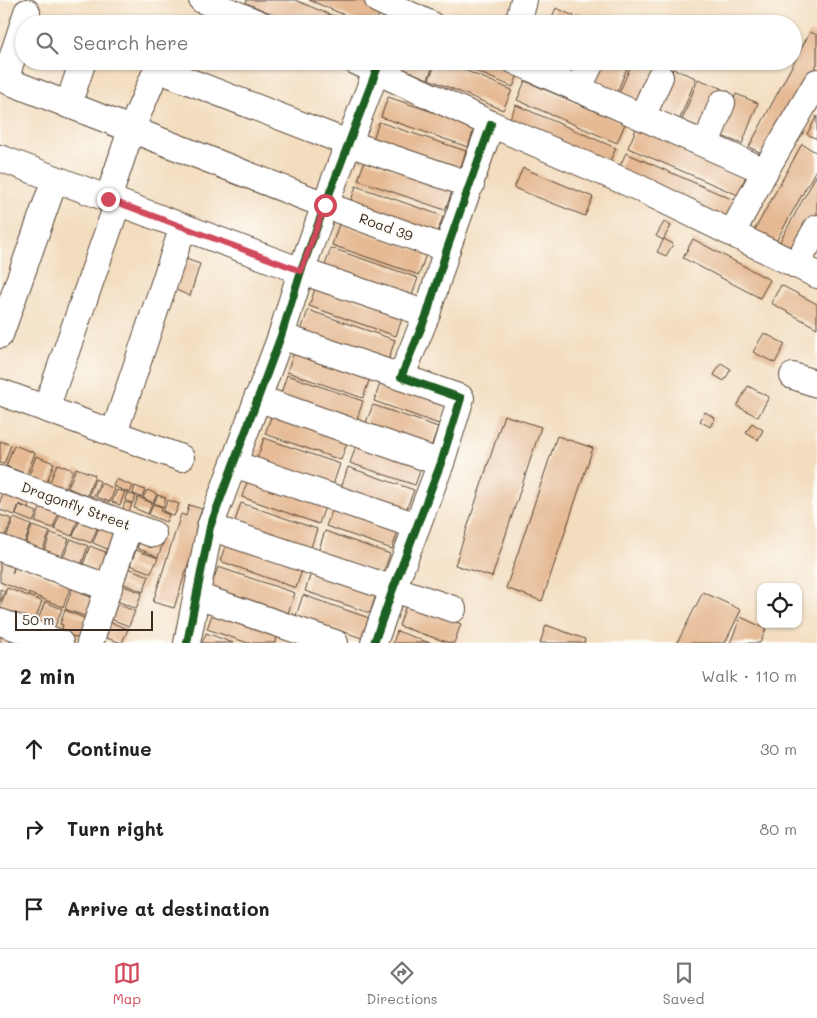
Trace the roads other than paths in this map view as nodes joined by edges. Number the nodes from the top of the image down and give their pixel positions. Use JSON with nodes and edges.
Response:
{"nodes":[{"id":1,"x":378,"y":0,"type":"edge"},
{"id":2,"x":524,"y":0,"type":"edge"},
{"id":3,"x":213,"y":2,"type":"edge"},
{"id":4,"x":26,"y":12,"type":"dead end"},
{"id":5,"x":25,"y":15,"type":"edge"},
{"id":6,"x":241,"y":15,"type":"edge"},
{"id":7,"x":396,"y":15,"type":"edge"},
{"id":8,"x":520,"y":15,"type":"edge"},
{"id":9,"x":15,"y":43,"type":"edge"},
{"id":10,"x":80,"y":70,"type":"edge"},
{"id":11,"x":157,"y":70,"type":"edge"},
{"id":12,"x":160,"y":70,"type":"edge"},
{"id":13,"x":368,"y":70,"type":"edge"},
{"id":14,"x":382,"y":70,"type":"edge"},
{"id":15,"x":535,"y":70,"type":"edge"},
{"id":16,"x":588,"y":70,"type":"edge"},
{"id":17,"x":660,"y":76,"type":"dead end"},
{"id":18,"x":2,"y":79,"type":"edge"},
{"id":19,"x":817,"y":82,"type":"edge"},
{"id":20,"x":578,"y":89,"type":"junction"},
{"id":21,"x":722,"y":103,"type":"dead end"},
{"id":22,"x":68,"y":105,"type":"junction"},
{"id":23,"x":642,"y":117,"type":"junction"},
{"id":24,"x":491,"y":124,"type":"junction"},
{"id":25,"x":131,"y":130,"type":"junction"},
{"id":26,"x":348,"y":143,"type":"junction"},
{"id":27,"x":706,"y":144,"type":"junction"},
{"id":28,"x":0,"y":158,"type":"edge"},
{"id":29,"x":765,"y":170,"type":"junction"},
{"id":30,"x":56,"y":179,"type":"junction"},
{"id":31,"x":470,"y":185,"type":"junction"},
{"id":32,"x":113,"y":201,"type":"junction"},
{"id":33,"x":325,"y":205,"type":"junction"},
{"id":34,"x":183,"y":227,"type":"junction"},
{"id":35,"x":817,"y":228,"type":"edge"},
{"id":36,"x":732,"y":233,"type":"junction"},
{"id":37,"x":447,"y":249,"type":"junction"},
{"id":38,"x":807,"y":270,"type":"edge"},
{"id":39,"x":301,"y":271,"type":"junction"},
{"id":40,"x":427,"y":314,"type":"junction"},
{"id":41,"x":0,"y":335,"type":"edge"},
{"id":42,"x":281,"y":336,"type":"junction"},
{"id":43,"x":401,"y":377,"type":"junction"},
{"id":44,"x":0,"y":392,"type":"edge"},
{"id":45,"x":257,"y":398,"type":"junction"},
{"id":46,"x":46,"y":409,"type":"junction"},
{"id":47,"x":114,"y":433,"type":"junction"},
{"id":48,"x":181,"y":458,"type":"dead end"},
{"id":49,"x":441,"y":463,"type":"junction"},
{"id":50,"x":234,"y":464,"type":"junction"},
{"id":51,"x":0,"y":479,"type":"edge"},
{"id":52,"x":417,"y":526,"type":"junction"},
{"id":53,"x":210,"y":527,"type":"junction"},
{"id":54,"x":0,"y":548,"type":"edge"},
{"id":55,"x":109,"y":588,"type":"junction"},
{"id":56,"x":393,"y":589,"type":"junction"},
{"id":57,"x":198,"y":596,"type":"junction"},
{"id":58,"x":453,"y":609,"type":"dead end"},
{"id":59,"x":12,"y":632,"type":"edge"},
{"id":60,"x":60,"y":643,"type":"edge"},
{"id":61,"x":90,"y":643,"type":"edge"},
{"id":62,"x":187,"y":643,"type":"edge"},
{"id":63,"x":335,"y":643,"type":"edge"},
{"id":64,"x":374,"y":643,"type":"edge"}],
"edges":[{"from":1,"to":7,"type":"street"},
{"from":2,"to":8,"type":"street"},
{"from":3,"to":6,"type":"street"},
{"from":4,"to":5,"type":"street"},
{"from":9,"to":18,"type":"street"},
{"from":10,"to":22,"type":"street"},
{"from":11,"to":25,"type":"street"},
{"from":12,"to":26,"type":"street"},
{"from":13,"to":26,"type":"street"},
{"from":14,"to":24,"type":"street"},
{"from":15,"to":20,"type":"street"},
{"from":16,"to":20,"type":"street"},
{"from":17,"to":23,"type":"street"},
{"from":18,"to":22,"type":"street","name":"Road 39"},
{"from":19,"to":29,"type":"street"},
{"from":20,"to":23,"type":"street"},
{"from":21,"to":27,"type":"street"},
{"from":22,"to":25,"type":"street","name":"Road 39"},
{"from":23,"to":27,"type":"street"},
{"from":24,"to":31,"type":"street"},
{"from":24,"to":36,"type":"street"},
{"from":25,"to":32,"type":"street"},
{"from":25,"to":33,"type":"street","name":"Road 39"},
{"from":26,"to":31,"type":"street"},
{"from":26,"to":33,"type":"street"},
{"from":27,"to":29,"type":"street"},
{"from":28,"to":30,"type":"street"},
{"from":29,"to":36,"type":"street"},
{"from":30,"to":32,"type":"street"},
{"from":30,"to":41,"type":"street"},
{"from":31,"to":37,"type":"street"},
{"from":32,"to":34,"type":"street"},
{"from":32,"to":46,"type":"street"},
{"from":33,"to":37,"type":"street","name":"Road 39"},
{"from":33,"to":39,"type":"street"},
{"from":34,"to":39,"type":"street"},
{"from":34,"to":47,"type":"street"},
{"from":35,"to":38,"type":"street"},
{"from":36,"to":38,"type":"street"},
{"from":37,"to":40,"type":"street"},
{"from":39,"to":40,"type":"street"},
{"from":39,"to":42,"type":"street"},
{"from":40,"to":43,"type":"street"},
{"from":42,"to":43,"type":"street"},
{"from":42,"to":45,"type":"street"},
{"from":43,"to":49,"type":"street"},
{"from":44,"to":46,"type":"street"},
{"from":45,"to":49,"type":"street"},
{"from":45,"to":50,"type":"street"},
{"from":46,"to":47,"type":"street"},
{"from":47,"to":48,"type":"street"},
{"from":49,"to":52,"type":"street"},
{"from":50,"to":52,"type":"street"},
{"from":50,"to":53,"type":"street"},
{"from":51,"to":55,"type":"street","name":"Dragonfly Street"},
{"from":52,"to":56,"type":"street"},
{"from":53,"to":56,"type":"street"},
{"from":53,"to":57,"type":"street"},
{"from":54,"to":55,"type":"street"},
{"from":55,"to":61,"type":"street"},
{"from":56,"to":58,"type":"street"},
{"from":56,"to":64,"type":"street"},
{"from":57,"to":62,"type":"street"},
{"from":57,"to":63,"type":"street"},
{"from":59,"to":60,"type":"street"}]}
